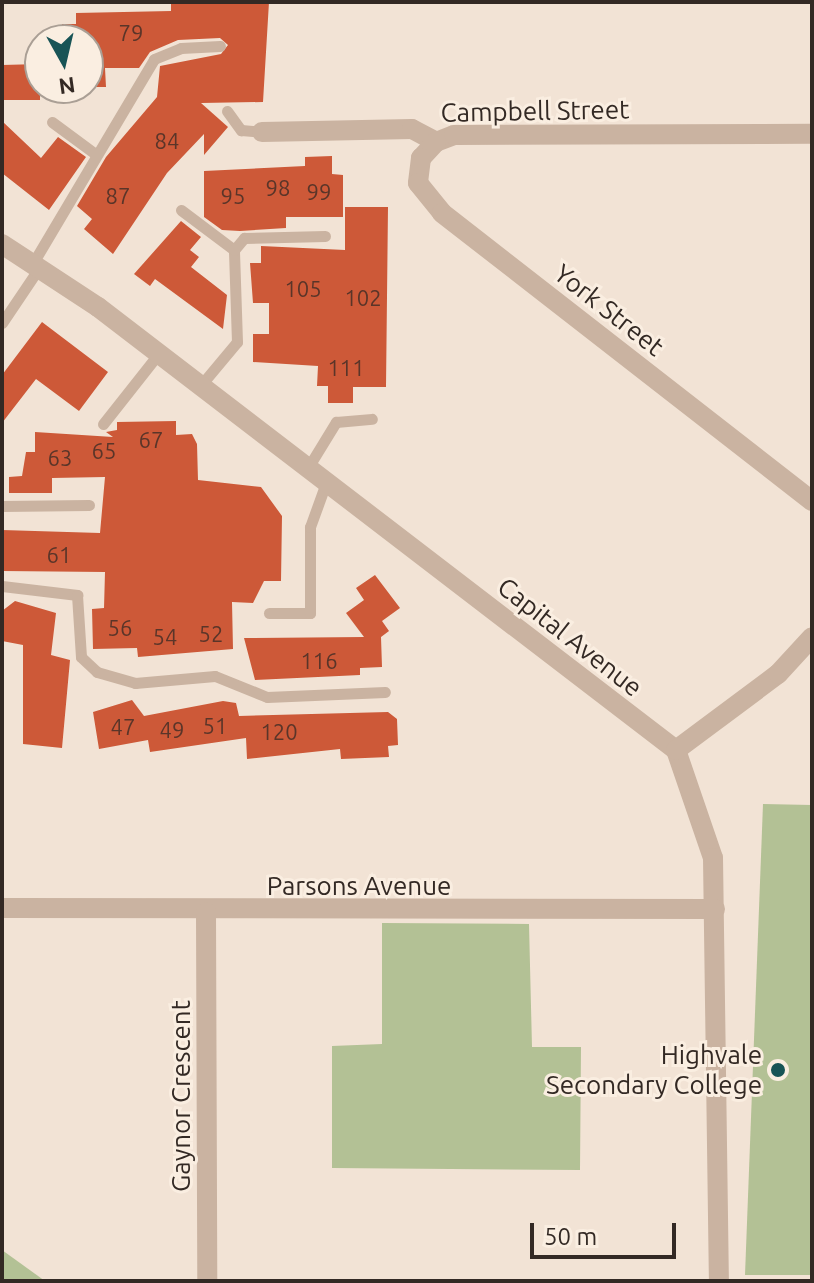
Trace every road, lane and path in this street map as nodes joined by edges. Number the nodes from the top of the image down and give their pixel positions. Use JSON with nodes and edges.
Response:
{"nodes":[{"id":1,"x":220,"y":46,"type":"dead end"},
{"id":2,"x":227,"y":111,"type":"dead end"},
{"id":3,"x":52,"y":122,"type":"dead end"},
{"id":4,"x":262,"y":132,"type":"joint"},
{"id":5,"x":812,"y":134,"type":"edge"},
{"id":6,"x":436,"y":142,"type":"junction"},
{"id":7,"x":94,"y":153,"type":"junction"},
{"id":8,"x":181,"y":210,"type":"dead end"},
{"id":9,"x":325,"y":236,"type":"dead end"},
{"id":10,"x":2,"y":244,"type":"edge"},
{"id":11,"x":234,"y":250,"type":"junction"},
{"id":12,"x":36,"y":266,"type":"junction"},
{"id":13,"x":2,"y":323,"type":"edge"},
{"id":14,"x":159,"y":353,"type":"junction"},
{"id":15,"x":201,"y":385,"type":"junction"},
{"id":16,"x":372,"y":419,"type":"dead end"},
{"id":17,"x":103,"y":424,"type":"dead end"},
{"id":18,"x":309,"y":466,"type":"junction"},
{"id":19,"x":327,"y":480,"type":"junction"},
{"id":20,"x":812,"y":501,"type":"edge"},
{"id":21,"x":89,"y":505,"type":"dead end"},
{"id":22,"x":2,"y":506,"type":"edge"},
{"id":23,"x":2,"y":586,"type":"edge"},
{"id":24,"x":269,"y":613,"type":"dead end"},
{"id":25,"x":812,"y":637,"type":"edge"},
{"id":26,"x":385,"y":692,"type":"dead end"},
{"id":27,"x":676,"y":750,"type":"junction"},
{"id":28,"x":2,"y":908,"type":"edge"},
{"id":29,"x":715,"y":909,"type":"junction"},
{"id":30,"x":206,"y":912,"type":"junction"},
{"id":31,"x":207,"y":1281,"type":"edge"},
{"id":32,"x":719,"y":1281,"type":"edge"}],
"edges":[{"from":1,"to":7,"type":"lane"},
{"from":2,"to":4,"type":"lane"},
{"from":3,"to":7,"type":"lane"},
{"from":4,"to":6,"type":"street","name":"Campbell Street"},
{"from":5,"to":6,"type":"street","name":"Campbell Street"},
{"from":6,"to":20,"type":"street","name":"York Street"},
{"from":7,"to":12,"type":"lane"},
{"from":8,"to":11,"type":"lane"},
{"from":9,"to":11,"type":"lane"},
{"from":10,"to":12,"type":"street","name":"Capital Avenue"},
{"from":11,"to":15,"type":"lane"},
{"from":12,"to":13,"type":"lane"},
{"from":12,"to":14,"type":"street","name":"Capital Avenue"},
{"from":14,"to":15,"type":"street","name":"Capital Avenue"},
{"from":14,"to":17,"type":"lane"},
{"from":15,"to":18,"type":"street","name":"Capital Avenue"},
{"from":16,"to":18,"type":"lane"},
{"from":18,"to":19,"type":"street","name":"Capital Avenue"},
{"from":19,"to":24,"type":"lane"},
{"from":19,"to":27,"type":"street","name":"Capital Avenue"},
{"from":21,"to":22,"type":"lane"},
{"from":23,"to":26,"type":"lane"},
{"from":25,"to":27,"type":"street"},
{"from":27,"to":29,"type":"street"},
{"from":28,"to":30,"type":"street","name":"Parsons Avenue"},
{"from":29,"to":30,"type":"street","name":"Parsons Avenue"},
{"from":29,"to":32,"type":"street"},
{"from":30,"to":31,"type":"street","name":"Gaynor Crescent"}]}
